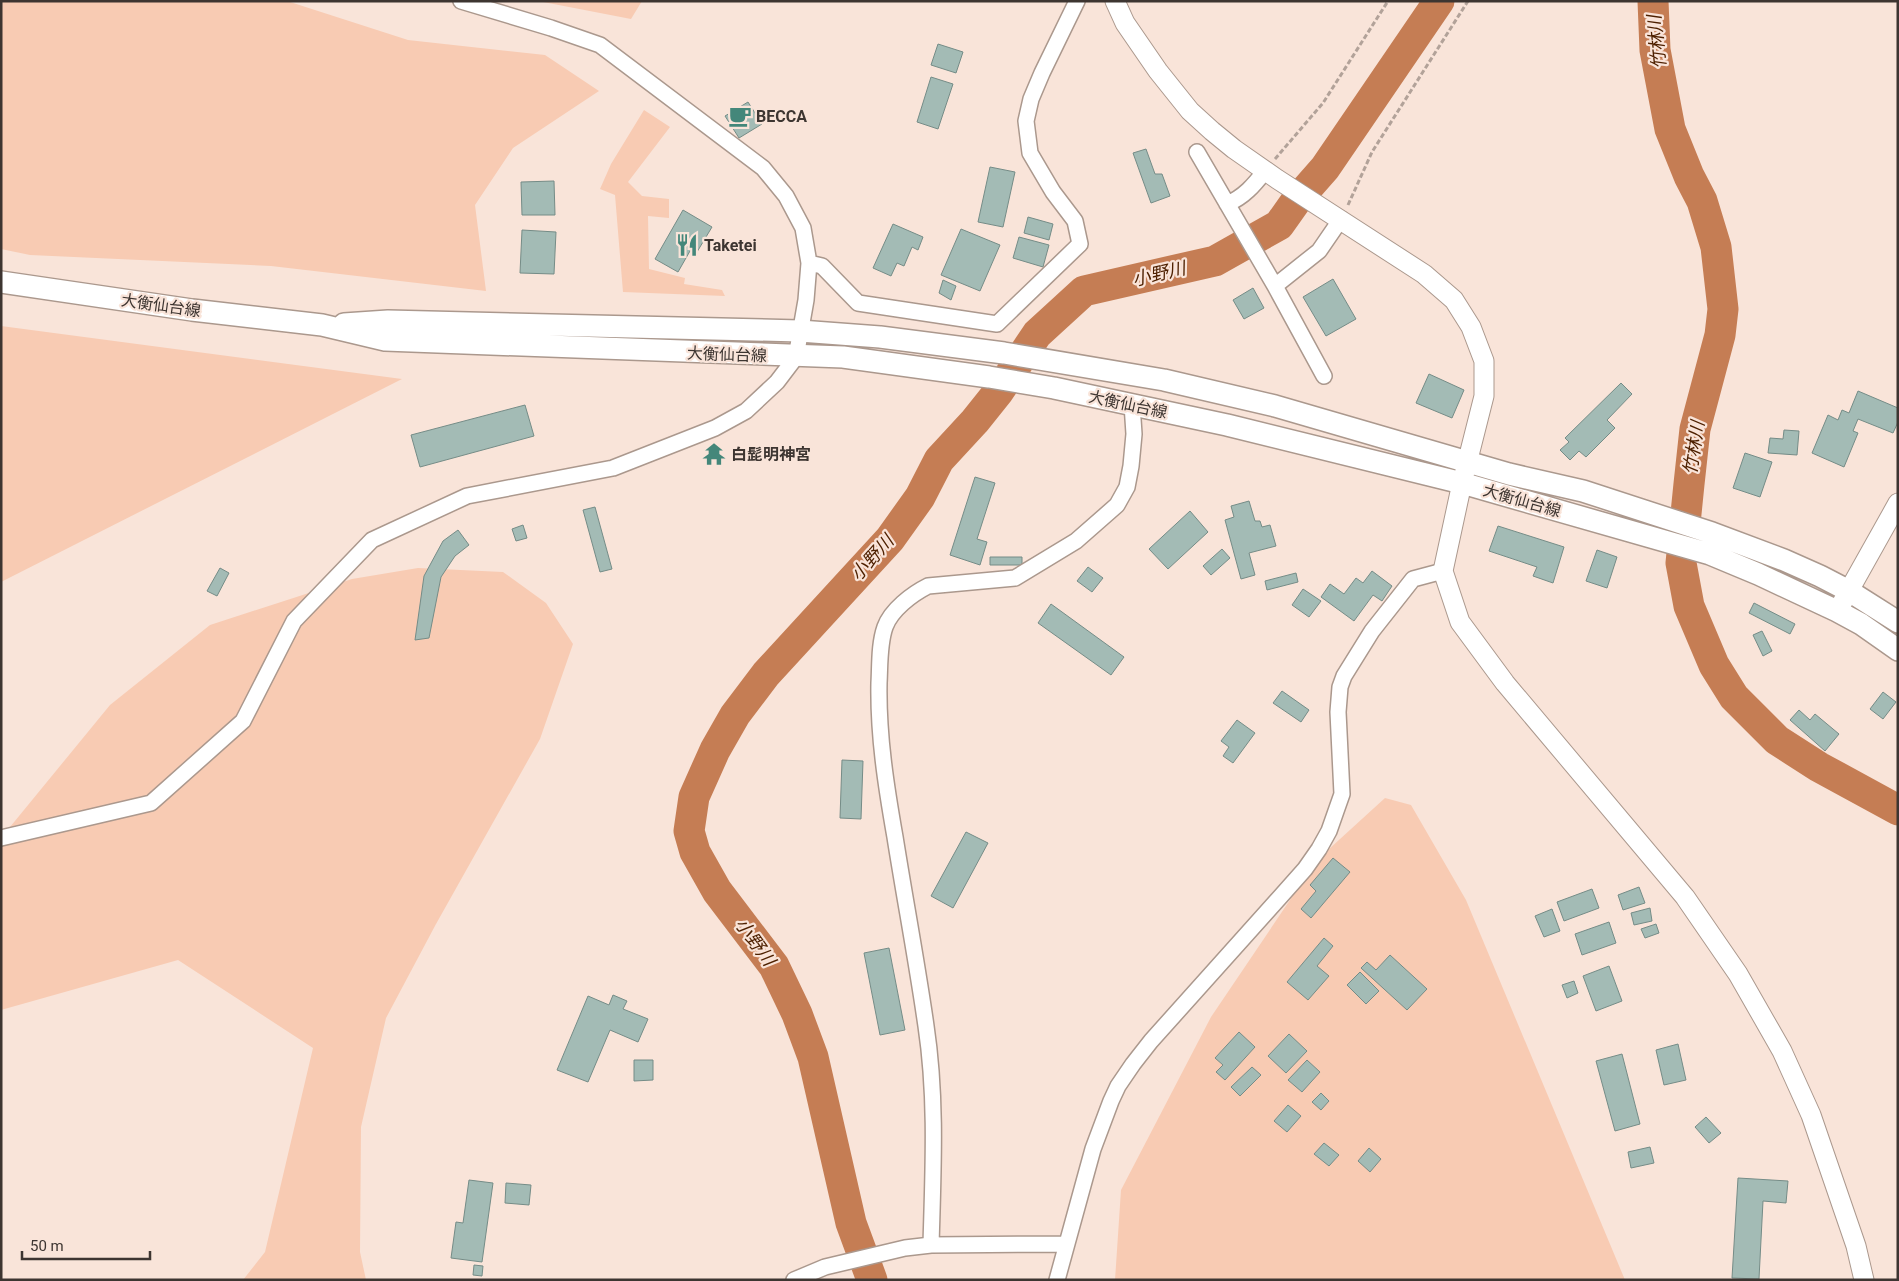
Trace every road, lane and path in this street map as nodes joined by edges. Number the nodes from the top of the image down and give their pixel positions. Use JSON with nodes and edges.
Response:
{"nodes":[{"id":1,"x":461,"y":1,"type":"edge"},
{"id":2,"x":1077,"y":1,"type":"edge"},
{"id":3,"x":1115,"y":1,"type":"edge"},
{"id":4,"x":1388,"y":1,"type":"edge"},
{"id":5,"x":1468,"y":1,"type":"edge"},
{"id":6,"x":1197,"y":152,"type":"dead end"},
{"id":7,"x":1271,"y":175,"type":"junction"},
{"id":8,"x":1227,"y":204,"type":"junction"},
{"id":9,"x":1335,"y":215,"type":"junction"},
{"id":10,"x":809,"y":263,"type":"junction"},
{"id":11,"x":1271,"y":281,"type":"junction"},
{"id":12,"x":1,"y":282,"type":"edge"},
{"id":13,"x":322,"y":325,"type":"junction"},
{"id":14,"x":800,"y":332,"type":"junction"},
{"id":15,"x":796,"y":357,"type":"junction"},
{"id":16,"x":1324,"y":376,"type":"dead end"},
{"id":17,"x":1132,"y":404,"type":"junction"},
{"id":18,"x":1467,"y":462,"type":"junction"},
{"id":19,"x":1462,"y":482,"type":"junction"},
{"id":20,"x":1898,"y":503,"type":"edge"},
{"id":21,"x":1443,"y":571,"type":"junction"},
{"id":22,"x":1849,"y":591,"type":"junction"},
{"id":23,"x":1837,"y":611,"type":"junction"},
{"id":24,"x":1898,"y":622,"type":"edge"},
{"id":25,"x":1898,"y":650,"type":"edge"},
{"id":26,"x":1,"y":838,"type":"edge"},
{"id":27,"x":1066,"y":1244,"type":"junction"},
{"id":28,"x":931,"y":1245,"type":"junction"},
{"id":29,"x":794,"y":1280,"type":"edge"},
{"id":30,"x":1057,"y":1280,"type":"edge"},
{"id":31,"x":1864,"y":1280,"type":"edge"}],
"edges":[{"from":1,"to":10,"type":"street"},
{"from":2,"to":10,"type":"street"},
{"from":3,"to":7,"type":"street"},
{"from":4,"to":7,"type":"path"},
{"from":5,"to":9,"type":"path"},
{"from":6,"to":8,"type":"street"},
{"from":7,"to":8,"type":"street"},
{"from":7,"to":9,"type":"street"},
{"from":8,"to":11,"type":"street"},
{"from":9,"to":11,"type":"street"},
{"from":9,"to":18,"type":"street"},
{"from":10,"to":14,"type":"street"},
{"from":11,"to":16,"type":"street"},
{"from":12,"to":13,"type":"main road","name":"大衡仙台線"},
{"from":13,"to":14,"type":"main road","name":"大衡仙台線"},
{"from":13,"to":15,"type":"main road","name":"大衡仙台線"},
{"from":14,"to":15,"type":"street"},
{"from":14,"to":18,"type":"main road","name":"大衡仙台線"},
{"from":15,"to":17,"type":"main road","name":"大衡仙台線"},
{"from":15,"to":26,"type":"street"},
{"from":17,"to":19,"type":"main road","name":"大衡仙台線"},
{"from":17,"to":28,"type":"street"},
{"from":18,"to":19,"type":"street"},
{"from":18,"to":22,"type":"main road","name":"大衡仙台線"},
{"from":19,"to":21,"type":"street"},
{"from":19,"to":23,"type":"main road","name":"大衡仙台線"},
{"from":20,"to":22,"type":"street"},
{"from":21,"to":27,"type":"street"},
{"from":21,"to":31,"type":"street"},
{"from":22,"to":23,"type":"street"},
{"from":22,"to":24,"type":"main road","name":"大衡仙台線"},
{"from":23,"to":25,"type":"main road","name":"大衡仙台線"},
{"from":27,"to":28,"type":"street"},
{"from":27,"to":30,"type":"street"},
{"from":28,"to":29,"type":"street"}]}
